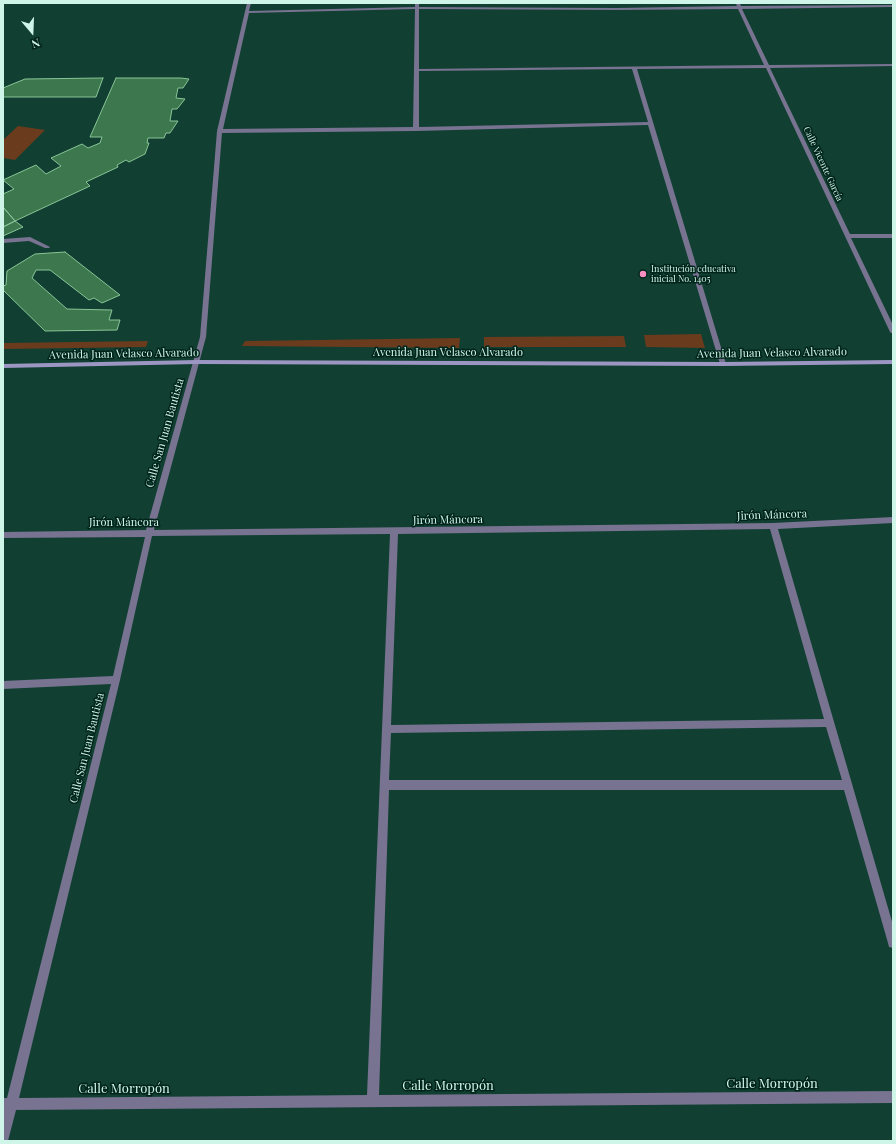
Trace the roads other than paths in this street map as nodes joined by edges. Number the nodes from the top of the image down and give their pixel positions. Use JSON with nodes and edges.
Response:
{"nodes":[{"id":1,"x":249,"y":3,"type":"edge"},
{"id":2,"x":615,"y":3,"type":"edge"},
{"id":3,"x":738,"y":5,"type":"edge"},
{"id":4,"x":417,"y":6,"type":"edge"},
{"id":5,"x":893,"y":6,"type":"edge"},
{"id":6,"x":616,"y":9,"type":"junction"},
{"id":7,"x":247,"y":12,"type":"junction"},
{"id":8,"x":767,"y":65,"type":"junction"},
{"id":9,"x":893,"y":65,"type":"edge"},
{"id":10,"x":634,"y":68,"type":"junction"},
{"id":11,"x":417,"y":70,"type":"junction"},
{"id":12,"x":651,"y":123,"type":"junction"},
{"id":13,"x":416,"y":129,"type":"junction"},
{"id":14,"x":220,"y":131,"type":"junction"},
{"id":15,"x":848,"y":236,"type":"junction"},
{"id":16,"x":893,"y":236,"type":"edge"},
{"id":17,"x":3,"y":241,"type":"edge"},
{"id":18,"x":47,"y":247,"type":"dead end"},
{"id":19,"x":893,"y":332,"type":"edge"},
{"id":20,"x":197,"y":362,"type":"junction"},
{"id":21,"x":893,"y":362,"type":"edge"},
{"id":22,"x":723,"y":364,"type":"junction"},
{"id":23,"x":3,"y":366,"type":"edge"},
{"id":24,"x":893,"y":520,"type":"edge"},
{"id":25,"x":773,"y":526,"type":"junction"},
{"id":26,"x":394,"y":532,"type":"junction"},
{"id":27,"x":149,"y":534,"type":"junction"},
{"id":28,"x":3,"y":535,"type":"edge"},
{"id":29,"x":116,"y":680,"type":"junction"},
{"id":30,"x":3,"y":685,"type":"edge"},
{"id":31,"x":829,"y":723,"type":"junction"},
{"id":32,"x":387,"y":729,"type":"junction"},
{"id":33,"x":384,"y":785,"type":"junction"},
{"id":34,"x":847,"y":785,"type":"junction"},
{"id":35,"x":893,"y":943,"type":"edge"},
{"id":36,"x":893,"y":1097,"type":"edge"},
{"id":37,"x":373,"y":1100,"type":"junction"},
{"id":38,"x":8,"y":1103,"type":"edge"},
{"id":39,"x":3,"y":1139,"type":"edge"}],
"edges":[{"from":1,"to":7,"type":"street","name":"Calle San Juan Bautista"},
{"from":2,"to":6,"type":"street"},
{"from":3,"to":5,"type":"street"},
{"from":3,"to":6,"type":"street"},
{"from":3,"to":8,"type":"street","name":"Calle Vicente García"},
{"from":4,"to":6,"type":"street"},
{"from":4,"to":7,"type":"street"},
{"from":4,"to":11,"type":"street"},
{"from":7,"to":14,"type":"street","name":"Calle San Juan Bautista"},
{"from":8,"to":9,"type":"street"},
{"from":8,"to":10,"type":"street"},
{"from":8,"to":15,"type":"street","name":"Calle Vicente García"},
{"from":10,"to":11,"type":"street"},
{"from":10,"to":12,"type":"street"},
{"from":11,"to":13,"type":"street"},
{"from":12,"to":13,"type":"street"},
{"from":12,"to":22,"type":"street"},
{"from":13,"to":14,"type":"street"},
{"from":14,"to":20,"type":"street","name":"Calle San Juan Bautista"},
{"from":15,"to":16,"type":"street"},
{"from":15,"to":19,"type":"street","name":"Calle Vicente García"},
{"from":17,"to":18,"type":"street"},
{"from":20,"to":22,"type":"street","name":"Avenida Juan Velasco Alvarado"},
{"from":20,"to":23,"type":"street","name":"Avenida Juan Velasco Alvarado"},
{"from":20,"to":27,"type":"street","name":"Calle San Juan Bautista"},
{"from":21,"to":22,"type":"street","name":"Avenida Juan Velasco Alvarado"},
{"from":24,"to":25,"type":"street","name":"Jirón Máncora"},
{"from":25,"to":26,"type":"street","name":"Jirón Máncora"},
{"from":25,"to":31,"type":"street"},
{"from":26,"to":27,"type":"street","name":"Jirón Máncora"},
{"from":26,"to":32,"type":"street"},
{"from":27,"to":28,"type":"street","name":"Jirón Máncora"},
{"from":27,"to":29,"type":"street","name":"Calle San Juan Bautista"},
{"from":29,"to":30,"type":"street"},
{"from":29,"to":38,"type":"street","name":"Calle San Juan Bautista"},
{"from":31,"to":32,"type":"street"},
{"from":31,"to":34,"type":"street"},
{"from":32,"to":33,"type":"street"},
{"from":33,"to":34,"type":"street"},
{"from":33,"to":37,"type":"street"},
{"from":34,"to":35,"type":"street"},
{"from":36,"to":37,"type":"street","name":"Calle Morropón"},
{"from":37,"to":38,"type":"street","name":"Calle Morropón"},
{"from":38,"to":39,"type":"street","name":"Calle San Juan Bautista"}]}
